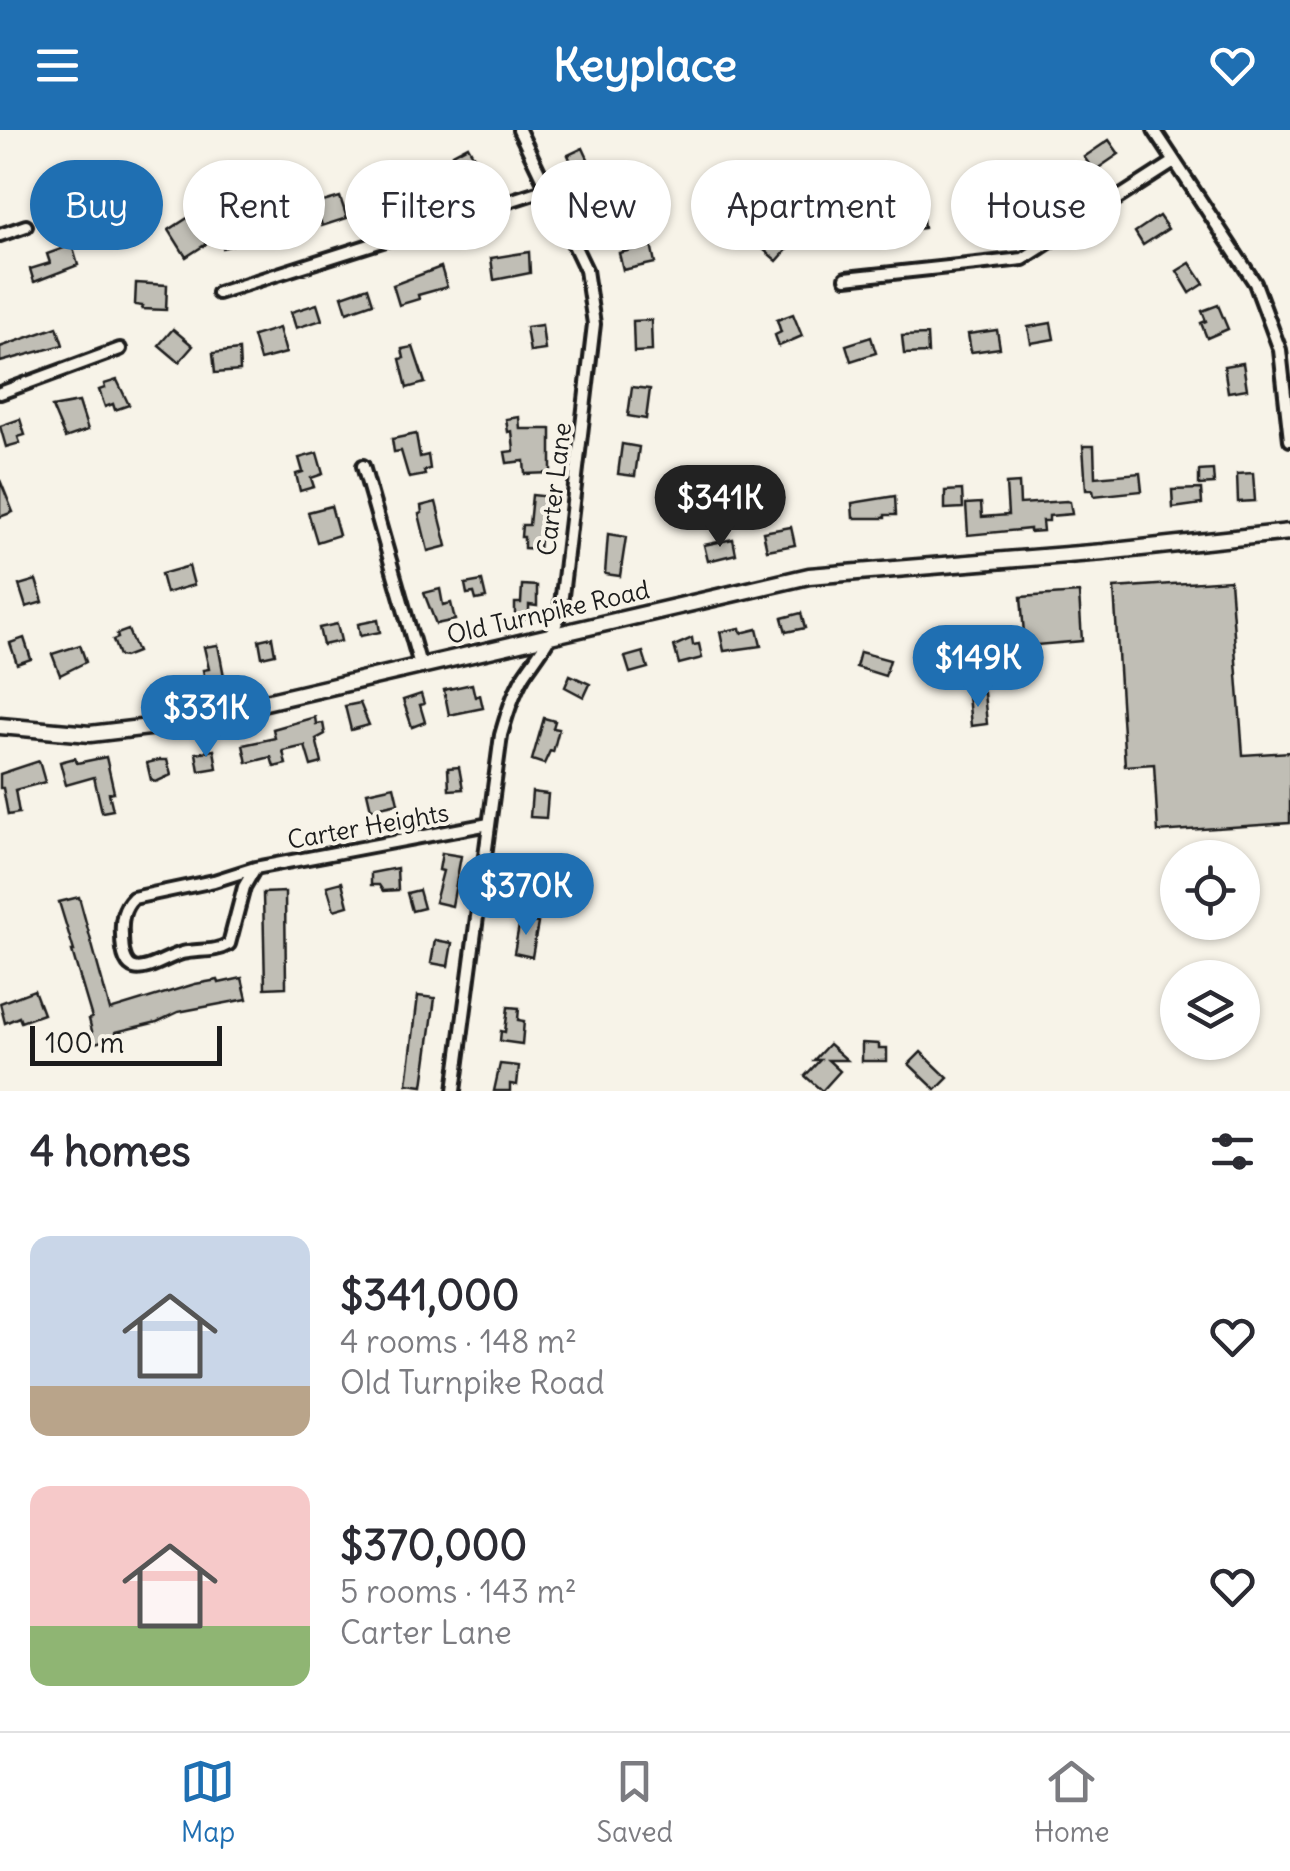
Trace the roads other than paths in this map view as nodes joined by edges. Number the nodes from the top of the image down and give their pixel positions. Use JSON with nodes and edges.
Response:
{"nodes":[{"id":1,"x":519,"y":130,"type":"edge"},
{"id":2,"x":1154,"y":130,"type":"edge"},
{"id":3,"x":533,"y":160,"type":"edge"},
{"id":4,"x":1174,"y":162,"type":"junction"},
{"id":5,"x":531,"y":194,"type":"edge"},
{"id":6,"x":26,"y":226,"type":"dead end"},
{"id":7,"x":0,"y":235,"type":"edge"},
{"id":8,"x":576,"y":250,"type":"edge"},
{"id":9,"x":846,"y":278,"type":"dead end"},
{"id":10,"x":218,"y":293,"type":"dead end"},
{"id":11,"x":120,"y":350,"type":"dead end"},
{"id":12,"x":0,"y":393,"type":"edge"},
{"id":13,"x":1290,"y":440,"type":"edge"},
{"id":14,"x":363,"y":466,"type":"dead end"},
{"id":15,"x":1290,"y":532,"type":"edge"},
{"id":16,"x":551,"y":636,"type":"junction"},
{"id":17,"x":420,"y":665,"type":"junction"},
{"id":18,"x":0,"y":726,"type":"edge"},
{"id":19,"x":489,"y":824,"type":"junction"},
{"id":20,"x":255,"y":868,"type":"junction"},
{"id":21,"x":454,"y":1091,"type":"edge"}],
"edges":[{"from":1,"to":3,"type":"street","name":"Carter Lane"},
{"from":2,"to":4,"type":"street"},
{"from":4,"to":9,"type":"street"},
{"from":4,"to":13,"type":"street"},
{"from":5,"to":10,"type":"street"},
{"from":6,"to":7,"type":"street"},
{"from":8,"to":16,"type":"street","name":"Carter Lane"},
{"from":11,"to":12,"type":"street"},
{"from":14,"to":17,"type":"street"},
{"from":15,"to":16,"type":"main road","name":"Old Turnpike Road"},
{"from":16,"to":17,"type":"main road","name":"Old Turnpike Road"},
{"from":16,"to":19,"type":"street","name":"Carter Lane"},
{"from":17,"to":18,"type":"main road","name":"Old Turnpike Road"},
{"from":19,"to":20,"type":"street","name":"Carter Heights"},
{"from":19,"to":21,"type":"street","name":"Carter Lane"},
{"from":20,"to":20,"type":"street","name":"Carter Heights"}]}
